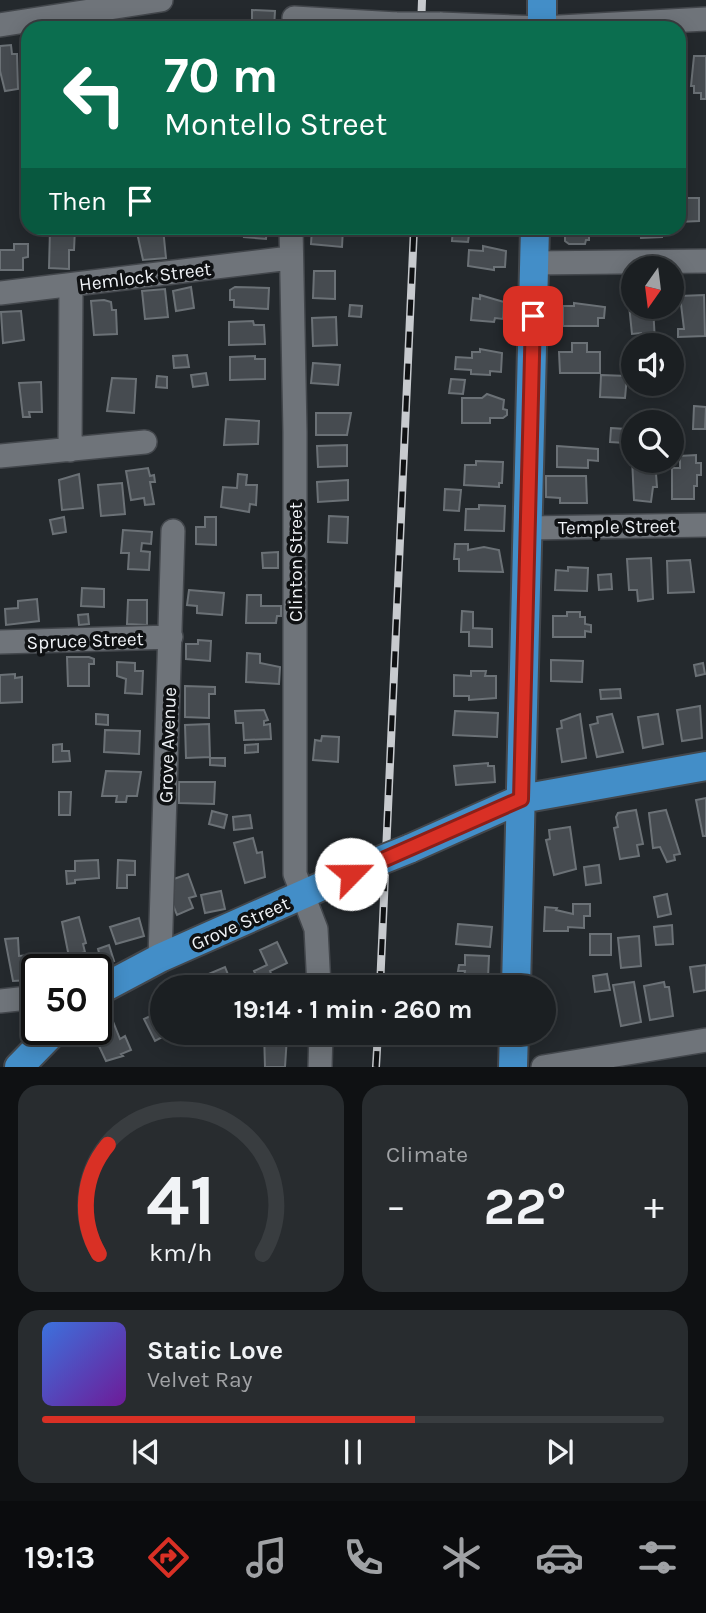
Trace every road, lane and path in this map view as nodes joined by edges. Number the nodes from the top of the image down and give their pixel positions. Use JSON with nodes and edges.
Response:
{"nodes":[{"id":1,"x":161,"y":0,"type":"edge"},
{"id":2,"x":542,"y":0,"type":"edge"},
{"id":3,"x":294,"y":15,"type":"edge"},
{"id":4,"x":706,"y":19,"type":"edge"},
{"id":5,"x":26,"y":21,"type":"edge"},
{"id":6,"x":363,"y":21,"type":"edge"},
{"id":7,"x":542,"y":21,"type":"edge"},
{"id":8,"x":670,"y":21,"type":"edge"},
{"id":9,"x":21,"y":22,"type":"edge"},
{"id":10,"x":0,"y":25,"type":"edge"},
{"id":11,"x":291,"y":235,"type":"edge"},
{"id":12,"x":535,"y":235,"type":"edge"},
{"id":13,"x":290,"y":258,"type":"junction"},
{"id":14,"x":706,"y":261,"type":"edge"},
{"id":15,"x":534,"y":263,"type":"junction"},
{"id":16,"x":71,"y":285,"type":"junction"},
{"id":17,"x":0,"y":293,"type":"edge"},
{"id":18,"x":145,"y":442,"type":"dead end"},
{"id":19,"x":71,"y":450,"type":"junction"},
{"id":20,"x":0,"y":456,"type":"edge"},
{"id":21,"x":706,"y":525,"type":"edge"},
{"id":22,"x":529,"y":528,"type":"junction"},
{"id":23,"x":173,"y":531,"type":"dead end"},
{"id":24,"x":171,"y":638,"type":"junction"},
{"id":25,"x":0,"y":642,"type":"edge"},
{"id":26,"x":706,"y":766,"type":"edge"},
{"id":27,"x":521,"y":799,"type":"junction"},
{"id":28,"x":303,"y":895,"type":"junction"},
{"id":29,"x":160,"y":958,"type":"junction"},
{"id":30,"x":318,"y":975,"type":"edge"},
{"id":31,"x":516,"y":975,"type":"edge"},
{"id":32,"x":112,"y":984,"type":"edge"},
{"id":33,"x":21,"y":999,"type":"edge"},
{"id":34,"x":0,"y":1001,"type":"edge"},
{"id":35,"x":706,"y":1040,"type":"edge"},
{"id":36,"x":40,"y":1045,"type":"edge"},
{"id":37,"x":321,"y":1045,"type":"edge"},
{"id":38,"x":514,"y":1045,"type":"edge"},
{"id":39,"x":19,"y":1067,"type":"edge"},
{"id":40,"x":320,"y":1067,"type":"edge"},
{"id":41,"x":513,"y":1067,"type":"edge"},
{"id":42,"x":543,"y":1067,"type":"edge"}],
"edges":[{"from":1,"to":5,"type":"street"},
{"from":2,"to":7,"type":"main road"},
{"from":3,"to":6,"type":"street","bridge":true},
{"from":4,"to":8,"type":"street"},
{"from":9,"to":10,"type":"street"},
{"from":11,"to":13,"type":"street","name":"Clinton Street"},
{"from":12,"to":15,"type":"main road"},
{"from":13,"to":16,"type":"street","name":"Hemlock Street"},
{"from":13,"to":28,"type":"street","name":"Clinton Street"},
{"from":14,"to":15,"type":"street"},
{"from":15,"to":22,"type":"main road"},
{"from":16,"to":17,"type":"street","name":"Hemlock Street"},
{"from":16,"to":19,"type":"street"},
{"from":18,"to":19,"type":"street"},
{"from":19,"to":20,"type":"street"},
{"from":21,"to":22,"type":"street","name":"Temple Street"},
{"from":22,"to":27,"type":"main road"},
{"from":23,"to":24,"type":"street","name":"Grove Avenue"},
{"from":24,"to":25,"type":"street","name":"Spruce Street"},
{"from":24,"to":29,"type":"street","name":"Grove Avenue"},
{"from":26,"to":27,"type":"main road","name":"Grove Street"},
{"from":27,"to":28,"type":"main road","name":"Grove Street","bridge":true},
{"from":27,"to":31,"type":"main road"},
{"from":28,"to":29,"type":"main road","name":"Grove Street"},
{"from":28,"to":30,"type":"street","name":"Clinton Street"},
{"from":29,"to":32,"type":"main road","name":"Grove Street"},
{"from":33,"to":34,"type":"street"},
{"from":35,"to":42,"type":"street"},
{"from":36,"to":39,"type":"main road"},
{"from":37,"to":40,"type":"street"},
{"from":38,"to":41,"type":"main road"}]}
